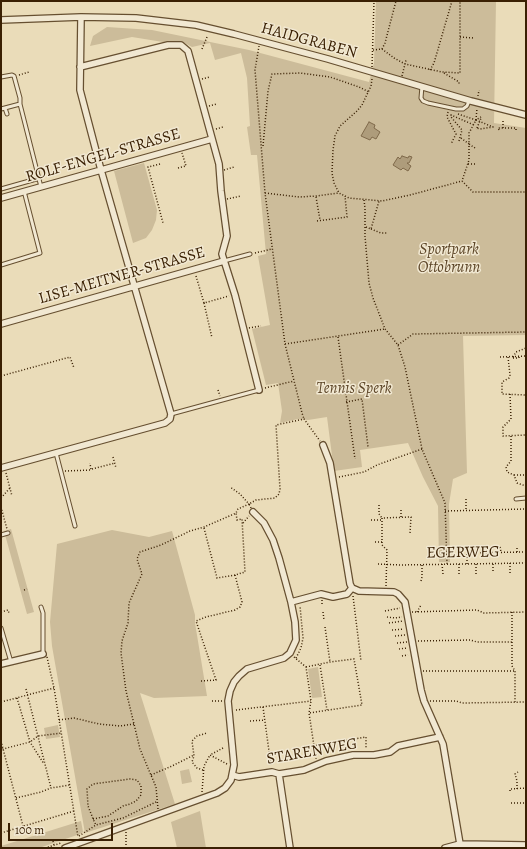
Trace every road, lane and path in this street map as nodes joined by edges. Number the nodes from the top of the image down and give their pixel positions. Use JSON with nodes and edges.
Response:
{"nodes":[{"id":1,"x":374,"y":1,"type":"edge"},
{"id":2,"x":396,"y":1,"type":"edge"},
{"id":3,"x":452,"y":1,"type":"edge"},
{"id":4,"x":460,"y":1,"type":"edge"},
{"id":5,"x":81,"y":17,"type":"junction"},
{"id":6,"x":1,"y":20,"type":"edge"},
{"id":7,"x":207,"y":37,"type":"dead end"},
{"id":8,"x":460,"y":37,"type":"junction"},
{"id":9,"x":474,"y":38,"type":"dead end"},
{"id":10,"x":202,"y":49,"type":"dead end"},
{"id":11,"x":258,"y":49,"type":"dead end"},
{"id":12,"x":382,"y":49,"type":"junction"},
{"id":13,"x":373,"y":50,"type":"junction"},
{"id":14,"x":406,"y":60,"type":"dead end"},
{"id":15,"x":405,"y":64,"type":"junction"},
{"id":16,"x":80,"y":67,"type":"junction"},
{"id":17,"x":430,"y":70,"type":"junction"},
{"id":18,"x":372,"y":71,"type":"junction"},
{"id":19,"x":403,"y":71,"type":"dead end"},
{"id":20,"x":29,"y":72,"type":"dead end"},
{"id":21,"x":442,"y":72,"type":"junction"},
{"id":22,"x":14,"y":76,"type":"junction"},
{"id":23,"x":1,"y":77,"type":"edge"},
{"id":24,"x":210,"y":77,"type":"dead end"},
{"id":25,"x":197,"y":81,"type":"junction"},
{"id":26,"x":372,"y":81,"type":"dead end"},
{"id":27,"x":459,"y":84,"type":"dead end"},
{"id":28,"x":422,"y":86,"type":"junction"},
{"id":29,"x":369,"y":92,"type":"junction"},
{"id":30,"x":469,"y":100,"type":"junction"},
{"id":31,"x":477,"y":103,"type":"junction"},
{"id":32,"x":20,"y":104,"type":"junction"},
{"id":33,"x":217,"y":104,"type":"dead end"},
{"id":34,"x":5,"y":108,"type":"junction"},
{"id":35,"x":204,"y":108,"type":"junction"},
{"id":36,"x":1,"y":109,"type":"edge"},
{"id":37,"x":449,"y":111,"type":"dead end"},
{"id":38,"x":7,"y":114,"type":"dead end"},
{"id":39,"x":461,"y":115,"type":"dead end"},
{"id":40,"x":526,"y":116,"type":"edge"},
{"id":41,"x":476,"y":120,"type":"junction"},
{"id":42,"x":503,"y":121,"type":"dead end"},
{"id":43,"x":480,"y":122,"type":"junction"},
{"id":44,"x":474,"y":125,"type":"junction"},
{"id":45,"x":224,"y":127,"type":"dead end"},
{"id":46,"x":503,"y":128,"type":"junction"},
{"id":47,"x":498,"y":130,"type":"dead end"},
{"id":48,"x":516,"y":130,"type":"dead end"},
{"id":49,"x":210,"y":131,"type":"junction"},
{"id":50,"x":212,"y":139,"type":"junction"},
{"id":51,"x":451,"y":144,"type":"dead end"},
{"id":52,"x":469,"y":144,"type":"junction"},
{"id":53,"x":475,"y":148,"type":"dead end"},
{"id":54,"x":262,"y":150,"type":"junction"},
{"id":55,"x":183,"y":157,"type":"dead end"},
{"id":56,"x":160,"y":164,"type":"dead end"},
{"id":57,"x":468,"y":164,"type":"junction"},
{"id":58,"x":475,"y":164,"type":"dead end"},
{"id":59,"x":234,"y":167,"type":"dead end"},
{"id":60,"x":178,"y":168,"type":"dead end"},
{"id":61,"x":101,"y":170,"type":"junction"},
{"id":62,"x":220,"y":171,"type":"junction"},
{"id":63,"x":40,"y":178,"type":"junction"},
{"id":64,"x":462,"y":181,"type":"junction"},
{"id":65,"x":41,"y":186,"type":"junction"},
{"id":66,"x":1,"y":189,"type":"edge"},
{"id":67,"x":24,"y":192,"type":"junction"},
{"id":68,"x":526,"y":192,"type":"edge"},
{"id":69,"x":265,"y":193,"type":"junction"},
{"id":70,"x":339,"y":193,"type":"junction"},
{"id":71,"x":241,"y":196,"type":"dead end"},
{"id":72,"x":316,"y":196,"type":"junction"},
{"id":73,"x":345,"y":196,"type":"junction"},
{"id":74,"x":1,"y":198,"type":"edge"},
{"id":75,"x":222,"y":200,"type":"junction"},
{"id":76,"x":364,"y":200,"type":"junction"},
{"id":77,"x":380,"y":201,"type":"junction"},
{"id":78,"x":320,"y":220,"type":"junction"},
{"id":79,"x":317,"y":221,"type":"dead end"},
{"id":80,"x":163,"y":223,"type":"dead end"},
{"id":81,"x":365,"y":227,"type":"junction"},
{"id":82,"x":371,"y":229,"type":"junction"},
{"id":83,"x":387,"y":233,"type":"dead end"},
{"id":84,"x":272,"y":249,"type":"junction"},
{"id":85,"x":250,"y":254,"type":"joint"},
{"id":86,"x":224,"y":261,"type":"junction"},
{"id":87,"x":1,"y":264,"type":"edge"},
{"id":88,"x":194,"y":270,"type":"junction"},
{"id":89,"x":134,"y":286,"type":"junction"},
{"id":90,"x":235,"y":295,"type":"junction"},
{"id":91,"x":204,"y":303,"type":"junction"},
{"id":92,"x":1,"y":324,"type":"edge"},
{"id":93,"x":261,"y":326,"type":"dead end"},
{"id":94,"x":385,"y":329,"type":"junction"},
{"id":95,"x":243,"y":330,"type":"junction"},
{"id":96,"x":526,"y":332,"type":"edge"},
{"id":97,"x":338,"y":337,"type":"junction"},
{"id":98,"x":212,"y":338,"type":"dead end"},
{"id":99,"x":285,"y":344,"type":"junction"},
{"id":100,"x":398,"y":345,"type":"junction"},
{"id":101,"x":526,"y":348,"type":"edge"},
{"id":102,"x":526,"y":356,"type":"edge"},
{"id":103,"x":500,"y":357,"type":"dead end"},
{"id":104,"x":508,"y":357,"type":"junction"},
{"id":105,"x":513,"y":358,"type":"junction"},
{"id":106,"x":74,"y":368,"type":"dead end"},
{"id":107,"x":1,"y":376,"type":"edge"},
{"id":108,"x":294,"y":380,"type":"junction"},
{"id":109,"x":259,"y":390,"type":"junction"},
{"id":110,"x":510,"y":394,"type":"junction"},
{"id":111,"x":526,"y":395,"type":"edge"},
{"id":112,"x":346,"y":402,"type":"junction"},
{"id":113,"x":171,"y":414,"type":"junction"},
{"id":114,"x":304,"y":419,"type":"junction"},
{"id":115,"x":526,"y":435,"type":"edge"},
{"id":116,"x":512,"y":436,"type":"junction"},
{"id":117,"x":324,"y":445,"type":"joint"},
{"id":118,"x":368,"y":447,"type":"dead end"},
{"id":119,"x":422,"y":449,"type":"junction"},
{"id":120,"x":56,"y":453,"type":"junction"},
{"id":121,"x":113,"y":457,"type":"dead end"},
{"id":122,"x":355,"y":459,"type":"dead end"},
{"id":123,"x":90,"y":463,"type":"dead end"},
{"id":124,"x":115,"y":463,"type":"junction"},
{"id":125,"x":3,"y":468,"type":"edge"},
{"id":126,"x":116,"y":468,"type":"dead end"},
{"id":127,"x":91,"y":470,"type":"junction"},
{"id":128,"x":60,"y":471,"type":"junction"},
{"id":129,"x":514,"y":475,"type":"junction"},
{"id":130,"x":526,"y":475,"type":"edge"},
{"id":131,"x":332,"y":479,"type":"junction"},
{"id":132,"x":526,"y":486,"type":"edge"},
{"id":133,"x":230,"y":487,"type":"dead end"},
{"id":134,"x":10,"y":488,"type":"junction"},
{"id":135,"x":12,"y":496,"type":"dead end"},
{"id":136,"x":1,"y":498,"type":"edge"},
{"id":137,"x":516,"y":498,"type":"dead end"},
{"id":138,"x":526,"y":498,"type":"edge"},
{"id":139,"x":466,"y":499,"type":"dead end"},
{"id":140,"x":249,"y":504,"type":"junction"},
{"id":141,"x":379,"y":506,"type":"dead end"},
{"id":142,"x":1,"y":507,"type":"edge"},
{"id":143,"x":401,"y":508,"type":"dead end"},
{"id":144,"x":526,"y":509,"type":"edge"},
{"id":145,"x":252,"y":510,"type":"junction"},
{"id":146,"x":466,"y":510,"type":"junction"},
{"id":147,"x":445,"y":511,"type":"junction"},
{"id":148,"x":236,"y":513,"type":"junction"},
{"id":149,"x":401,"y":517,"type":"junction"},
{"id":150,"x":382,"y":519,"type":"junction"},
{"id":151,"x":371,"y":520,"type":"dead end"},
{"id":152,"x":243,"y":523,"type":"junction"},
{"id":153,"x":75,"y":526,"type":"dead end"},
{"id":154,"x":204,"y":528,"type":"junction"},
{"id":155,"x":8,"y":533,"type":"joint"},
{"id":156,"x":410,"y":533,"type":"dead end"},
{"id":157,"x":1,"y":535,"type":"edge"},
{"id":158,"x":375,"y":542,"type":"dead end"},
{"id":159,"x":382,"y":542,"type":"junction"},
{"id":160,"x":500,"y":546,"type":"dead end"},
{"id":161,"x":517,"y":546,"type":"dead end"},
{"id":162,"x":467,"y":547,"type":"dead end"},
{"id":163,"x":484,"y":547,"type":"dead end"},
{"id":164,"x":484,"y":552,"type":"junction"},
{"id":165,"x":500,"y":552,"type":"junction"},
{"id":166,"x":517,"y":552,"type":"junction"},
{"id":167,"x":526,"y":552,"type":"edge"},
{"id":168,"x":467,"y":553,"type":"junction"},
{"id":169,"x":510,"y":563,"type":"junction"},
{"id":170,"x":526,"y":563,"type":"edge"},
{"id":171,"x":378,"y":564,"type":"dead end"},
{"id":172,"x":387,"y":564,"type":"junction"},
{"id":173,"x":442,"y":564,"type":"junction"},
{"id":174,"x":447,"y":564,"type":"junction"},
{"id":175,"x":459,"y":564,"type":"junction"},
{"id":176,"x":467,"y":564,"type":"junction"},
{"id":177,"x":476,"y":564,"type":"junction"},
{"id":178,"x":493,"y":564,"type":"junction"},
{"id":179,"x":422,"y":565,"type":"junction"},
{"id":180,"x":493,"y":573,"type":"dead end"},
{"id":181,"x":510,"y":573,"type":"dead end"},
{"id":182,"x":443,"y":574,"type":"dead end"},
{"id":183,"x":459,"y":574,"type":"dead end"},
{"id":184,"x":476,"y":574,"type":"dead end"},
{"id":185,"x":235,"y":575,"type":"junction"},
{"id":186,"x":421,"y":581,"type":"dead end"},
{"id":187,"x":352,"y":588,"type":"junction"},
{"id":188,"x":27,"y":589,"type":"dead end"},
{"id":189,"x":24,"y":590,"type":"dead end"},
{"id":190,"x":386,"y":591,"type":"junction"},
{"id":191,"x":353,"y":596,"type":"dead end"},
{"id":192,"x":291,"y":602,"type":"junction"},
{"id":193,"x":322,"y":602,"type":"dead end"},
{"id":194,"x":421,"y":604,"type":"dead end"},
{"id":195,"x":322,"y":606,"type":"dead end"},
{"id":196,"x":41,"y":607,"type":"dead end"},
{"id":197,"x":384,"y":611,"type":"dead end"},
{"id":198,"x":1,"y":612,"type":"edge"},
{"id":199,"x":323,"y":612,"type":"dead end"},
{"id":200,"x":417,"y":612,"type":"junction"},
{"id":201,"x":512,"y":612,"type":"junction"},
{"id":202,"x":526,"y":612,"type":"edge"},
{"id":203,"x":10,"y":613,"type":"dead end"},
{"id":204,"x":407,"y":614,"type":"junction"},
{"id":205,"x":387,"y":617,"type":"dead end"},
{"id":206,"x":324,"y":620,"type":"dead end"},
{"id":207,"x":389,"y":623,"type":"dead end"},
{"id":208,"x":325,"y":627,"type":"dead end"},
{"id":209,"x":1,"y":628,"type":"edge"},
{"id":210,"x":392,"y":630,"type":"dead end"},
{"id":211,"x":410,"y":631,"type":"junction"},
{"id":212,"x":394,"y":636,"type":"dead end"},
{"id":213,"x":512,"y":642,"type":"junction"},
{"id":214,"x":397,"y":643,"type":"dead end"},
{"id":215,"x":412,"y":643,"type":"junction"},
{"id":216,"x":399,"y":649,"type":"dead end"},
{"id":217,"x":290,"y":653,"type":"junction"},
{"id":218,"x":43,"y":654,"type":"junction"},
{"id":219,"x":361,"y":661,"type":"dead end"},
{"id":220,"x":11,"y":662,"type":"junction"},
{"id":221,"x":330,"y":662,"type":"junction"},
{"id":222,"x":1,"y":664,"type":"edge"},
{"id":223,"x":320,"y":664,"type":"junction"},
{"id":224,"x":306,"y":667,"type":"junction"},
{"id":225,"x":417,"y":671,"type":"junction"},
{"id":226,"x":515,"y":671,"type":"junction"},
{"id":227,"x":201,"y":681,"type":"dead end"},
{"id":228,"x":54,"y":688,"type":"junction"},
{"id":229,"x":26,"y":689,"type":"dead end"},
{"id":230,"x":28,"y":695,"type":"junction"},
{"id":231,"x":17,"y":698,"type":"junction"},
{"id":232,"x":216,"y":700,"type":"dead end"},
{"id":233,"x":212,"y":701,"type":"dead end"},
{"id":234,"x":311,"y":701,"type":"junction"},
{"id":235,"x":424,"y":701,"type":"junction"},
{"id":236,"x":1,"y":702,"type":"edge"},
{"id":237,"x":515,"y":702,"type":"junction"},
{"id":238,"x":526,"y":702,"type":"edge"},
{"id":239,"x":263,"y":707,"type":"junction"},
{"id":240,"x":229,"y":710,"type":"junction"},
{"id":241,"x":327,"y":710,"type":"junction"},
{"id":242,"x":309,"y":713,"type":"junction"},
{"id":243,"x":59,"y":720,"type":"junction"},
{"id":244,"x":265,"y":720,"type":"junction"},
{"id":245,"x":250,"y":721,"type":"dead end"},
{"id":246,"x":134,"y":724,"type":"junction"},
{"id":247,"x":62,"y":733,"type":"junction"},
{"id":248,"x":207,"y":733,"type":"dead end"},
{"id":249,"x":38,"y":736,"type":"junction"},
{"id":250,"x":440,"y":737,"type":"junction"},
{"id":251,"x":1,"y":740,"type":"edge"},
{"id":252,"x":30,"y":742,"type":"junction"},
{"id":253,"x":313,"y":746,"type":"junction"},
{"id":254,"x":223,"y":748,"type":"dead end"},
{"id":255,"x":3,"y":749,"type":"junction"},
{"id":256,"x":1,"y":752,"type":"edge"},
{"id":257,"x":194,"y":755,"type":"junction"},
{"id":258,"x":210,"y":755,"type":"junction"},
{"id":259,"x":365,"y":756,"type":"junction"},
{"id":260,"x":270,"y":760,"type":"dead end"},
{"id":261,"x":227,"y":764,"type":"dead end"},
{"id":262,"x":317,"y":764,"type":"junction"},
{"id":263,"x":46,"y":766,"type":"junction"},
{"id":264,"x":203,"y":770,"type":"junction"},
{"id":265,"x":518,"y":772,"type":"dead end"},
{"id":266,"x":279,"y":774,"type":"junction"},
{"id":267,"x":151,"y":775,"type":"junction"},
{"id":268,"x":232,"y":775,"type":"junction"},
{"id":269,"x":70,"y":785,"type":"junction"},
{"id":270,"x":51,"y":788,"type":"junction"},
{"id":271,"x":517,"y":788,"type":"junction"},
{"id":272,"x":526,"y":788,"type":"edge"},
{"id":273,"x":510,"y":791,"type":"dead end"},
{"id":274,"x":16,"y":798,"type":"junction"},
{"id":275,"x":203,"y":798,"type":"junction"},
{"id":276,"x":158,"y":801,"type":"junction"},
{"id":277,"x":510,"y":803,"type":"dead end"},
{"id":278,"x":526,"y":803,"type":"edge"},
{"id":279,"x":74,"y":811,"type":"junction"},
{"id":280,"x":158,"y":814,"type":"junction"},
{"id":281,"x":93,"y":819,"type":"junction"},
{"id":282,"x":96,"y":825,"type":"junction"},
{"id":283,"x":23,"y":826,"type":"junction"},
{"id":284,"x":126,"y":826,"type":"junction"},
{"id":285,"x":1,"y":833,"type":"edge"},
{"id":286,"x":78,"y":837,"type":"junction"},
{"id":287,"x":72,"y":839,"type":"dead end"},
{"id":288,"x":53,"y":841,"type":"dead end"},
{"id":289,"x":66,"y":841,"type":"dead end"},
{"id":290,"x":460,"y":844,"type":"junction"},
{"id":291,"x":54,"y":845,"type":"junction"},
{"id":292,"x":526,"y":845,"type":"edge"},
{"id":293,"x":505,"y":846,"type":"edge"},
{"id":294,"x":452,"y":847,"type":"edge"},
{"id":295,"x":45,"y":848,"type":"edge"},
{"id":296,"x":65,"y":848,"type":"edge"},
{"id":297,"x":126,"y":848,"type":"edge"},
{"id":298,"x":290,"y":848,"type":"edge"},
{"id":299,"x":445,"y":848,"type":"edge"}],
"edges":[{"from":1,"to":13,"type":"path"},
{"from":2,"to":12,"type":"path"},
{"from":3,"to":17,"type":"path"},
{"from":4,"to":8,"type":"path"},
{"from":5,"to":6,"type":"street","name":"HAIDGRABEN"},
{"from":5,"to":16,"type":"street"},
{"from":5,"to":18,"type":"street","name":"HAIDGRABEN"},
{"from":7,"to":10,"type":"path"},
{"from":8,"to":9,"type":"path"},
{"from":8,"to":21,"type":"path"},
{"from":11,"to":54,"type":"path"},
{"from":12,"to":13,"type":"path"},
{"from":12,"to":15,"type":"path"},
{"from":13,"to":18,"type":"path"},
{"from":14,"to":15,"type":"path"},
{"from":15,"to":17,"type":"path"},
{"from":15,"to":19,"type":"path"},
{"from":16,"to":25,"type":"street"},
{"from":16,"to":61,"type":"street"},
{"from":17,"to":21,"type":"path"},
{"from":18,"to":28,"type":"street","name":"HAIDGRABEN"},
{"from":20,"to":22,"type":"path"},
{"from":21,"to":27,"type":"path"},
{"from":22,"to":23,"type":"lane"},
{"from":22,"to":32,"type":"lane"},
{"from":24,"to":25,"type":"path"},
{"from":25,"to":35,"type":"street"},
{"from":26,"to":29,"type":"path"},
{"from":28,"to":30,"type":"street","name":"HAIDGRABEN"},
{"from":28,"to":30,"type":"lane"},
{"from":29,"to":54,"type":"path"},
{"from":29,"to":70,"type":"path"},
{"from":30,"to":31,"type":"street","name":"HAIDGRABEN"},
{"from":31,"to":40,"type":"street","name":"HAIDGRABEN"},
{"from":31,"to":41,"type":"path"},
{"from":32,"to":34,"type":"lane"},
{"from":32,"to":63,"type":"lane"},
{"from":33,"to":35,"type":"path"},
{"from":34,"to":36,"type":"lane"},
{"from":34,"to":38,"type":"lane"},
{"from":35,"to":49,"type":"street"},
{"from":37,"to":51,"type":"path"},
{"from":39,"to":41,"type":"path"},
{"from":41,"to":43,"type":"path"},
{"from":41,"to":43,"type":"path"},
{"from":41,"to":44,"type":"path"},
{"from":42,"to":46,"type":"path"},
{"from":43,"to":43,"type":"path"},
{"from":44,"to":52,"type":"path"},
{"from":44,"to":52,"type":"path"},
{"from":45,"to":49,"type":"path"},
{"from":46,"to":47,"type":"path"},
{"from":46,"to":48,"type":"path"},
{"from":49,"to":50,"type":"street"},
{"from":50,"to":61,"type":"street","name":"ROLF-ENGEL-STRASSE"},
{"from":50,"to":62,"type":"street"},
{"from":52,"to":53,"type":"path"},
{"from":52,"to":57,"type":"path"},
{"from":54,"to":69,"type":"path"},
{"from":55,"to":60,"type":"path"},
{"from":56,"to":80,"type":"path"},
{"from":57,"to":58,"type":"path"},
{"from":57,"to":64,"type":"path"},
{"from":59,"to":62,"type":"path"},
{"from":61,"to":65,"type":"street","name":"ROLF-ENGEL-STRASSE"},
{"from":61,"to":89,"type":"street"},
{"from":62,"to":75,"type":"street"},
{"from":63,"to":65,"type":"lane"},
{"from":63,"to":66,"type":"lane"},
{"from":64,"to":68,"type":"path"},
{"from":64,"to":77,"type":"path"},
{"from":65,"to":67,"type":"street","name":"ROLF-ENGEL-STRASSE"},
{"from":67,"to":74,"type":"street","name":"ROLF-ENGEL-STRASSE"},
{"from":67,"to":87,"type":"lane"},
{"from":69,"to":72,"type":"path"},
{"from":69,"to":84,"type":"path"},
{"from":70,"to":72,"type":"path"},
{"from":70,"to":73,"type":"path"},
{"from":71,"to":75,"type":"path"},
{"from":72,"to":78,"type":"path"},
{"from":73,"to":76,"type":"path"},
{"from":73,"to":78,"type":"path"},
{"from":75,"to":86,"type":"street"},
{"from":76,"to":77,"type":"path"},
{"from":76,"to":81,"type":"path"},
{"from":77,"to":82,"type":"path"},
{"from":78,"to":79,"type":"path"},
{"from":81,"to":82,"type":"path"},
{"from":81,"to":94,"type":"path"},
{"from":82,"to":83,"type":"path"},
{"from":84,"to":85,"type":"path"},
{"from":84,"to":99,"type":"path"},
{"from":85,"to":86,"type":"lane","name":"LISE-MEITNER-STRASSE"},
{"from":86,"to":88,"type":"street","name":"LISE-MEITNER-STRASSE"},
{"from":86,"to":90,"type":"street"},
{"from":88,"to":89,"type":"street","name":"LISE-MEITNER-STRASSE"},
{"from":88,"to":91,"type":"path"},
{"from":89,"to":92,"type":"street","name":"LISE-MEITNER-STRASSE"},
{"from":89,"to":113,"type":"street"},
{"from":90,"to":91,"type":"path"},
{"from":90,"to":95,"type":"street"},
{"from":91,"to":98,"type":"path"},
{"from":93,"to":95,"type":"path"},
{"from":94,"to":97,"type":"path"},
{"from":94,"to":100,"type":"path"},
{"from":95,"to":109,"type":"street"},
{"from":96,"to":100,"type":"path"},
{"from":97,"to":99,"type":"path"},
{"from":97,"to":112,"type":"path"},
{"from":99,"to":108,"type":"path"},
{"from":100,"to":119,"type":"path"},
{"from":101,"to":105,"type":"path"},
{"from":102,"to":105,"type":"path"},
{"from":103,"to":104,"type":"path"},
{"from":104,"to":105,"type":"path"},
{"from":104,"to":110,"type":"path"},
{"from":106,"to":107,"type":"path"},
{"from":108,"to":109,"type":"path"},
{"from":108,"to":114,"type":"path"},
{"from":109,"to":113,"type":"lane"},
{"from":110,"to":111,"type":"path"},
{"from":110,"to":116,"type":"path"},
{"from":112,"to":118,"type":"path"},
{"from":112,"to":122,"type":"path"},
{"from":113,"to":120,"type":"street"},
{"from":114,"to":117,"type":"path"},
{"from":114,"to":140,"type":"path"},
{"from":115,"to":116,"type":"path"},
{"from":116,"to":129,"type":"path"},
{"from":117,"to":131,"type":"street"},
{"from":119,"to":131,"type":"path"},
{"from":119,"to":147,"type":"path"},
{"from":120,"to":125,"type":"street"},
{"from":120,"to":128,"type":"lane"},
{"from":121,"to":124,"type":"path"},
{"from":123,"to":127,"type":"path"},
{"from":124,"to":126,"type":"path"},
{"from":124,"to":127,"type":"path"},
{"from":125,"to":134,"type":"path"},
{"from":127,"to":128,"type":"path"},
{"from":128,"to":153,"type":"lane"},
{"from":129,"to":130,"type":"path"},
{"from":129,"to":132,"type":"path"},
{"from":131,"to":187,"type":"street"},
{"from":133,"to":140,"type":"path"},
{"from":134,"to":135,"type":"path"},
{"from":134,"to":136,"type":"path"},
{"from":137,"to":138,"type":"lane"},
{"from":139,"to":146,"type":"path"},
{"from":140,"to":145,"type":"path"},
{"from":140,"to":148,"type":"path"},
{"from":141,"to":150,"type":"path"},
{"from":142,"to":155,"type":"path"},
{"from":143,"to":149,"type":"path"},
{"from":144,"to":146,"type":"path"},
{"from":145,"to":152,"type":"path"},
{"from":145,"to":192,"type":"street"},
{"from":146,"to":147,"type":"path"},
{"from":147,"to":174,"type":"path"},
{"from":148,"to":152,"type":"path"},
{"from":148,"to":154,"type":"path"},
{"from":149,"to":150,"type":"path"},
{"from":149,"to":156,"type":"path"},
{"from":150,"to":151,"type":"path"},
{"from":150,"to":159,"type":"path"},
{"from":152,"to":185,"type":"path"},
{"from":154,"to":185,"type":"path"},
{"from":154,"to":246,"type":"path"},
{"from":155,"to":157,"type":"lane"},
{"from":158,"to":159,"type":"path"},
{"from":159,"to":172,"type":"path"},
{"from":160,"to":165,"type":"path"},
{"from":161,"to":166,"type":"path"},
{"from":162,"to":168,"type":"path"},
{"from":163,"to":164,"type":"path"},
{"from":164,"to":165,"type":"path"},
{"from":164,"to":168,"type":"path"},
{"from":165,"to":166,"type":"path"},
{"from":166,"to":167,"type":"path"},
{"from":168,"to":176,"type":"path"},
{"from":169,"to":170,"type":"path","name":"EGERWEG"},
{"from":169,"to":178,"type":"path","name":"EGERWEG"},
{"from":169,"to":181,"type":"path"},
{"from":171,"to":172,"type":"path","name":"EGERWEG"},
{"from":172,"to":179,"type":"path","name":"EGERWEG"},
{"from":172,"to":190,"type":"path"},
{"from":173,"to":174,"type":"path","name":"EGERWEG"},
{"from":173,"to":179,"type":"path","name":"EGERWEG"},
{"from":173,"to":182,"type":"path"},
{"from":174,"to":175,"type":"path","name":"EGERWEG"},
{"from":175,"to":176,"type":"path","name":"EGERWEG"},
{"from":175,"to":183,"type":"path"},
{"from":176,"to":177,"type":"path","name":"EGERWEG"},
{"from":177,"to":178,"type":"path","name":"EGERWEG"},
{"from":177,"to":184,"type":"path"},
{"from":178,"to":180,"type":"path"},
{"from":179,"to":186,"type":"path"},
{"from":185,"to":227,"type":"path"},
{"from":187,"to":190,"type":"street"},
{"from":187,"to":192,"type":"street"},
{"from":188,"to":189,"type":"path"},
{"from":190,"to":204,"type":"street"},
{"from":191,"to":219,"type":"path"},
{"from":192,"to":217,"type":"street"},
{"from":193,"to":195,"type":"path"},
{"from":194,"to":200,"type":"path"},
{"from":196,"to":218,"type":"lane"},
{"from":197,"to":204,"type":"path"},
{"from":198,"to":203,"type":"path"},
{"from":199,"to":206,"type":"path"},
{"from":200,"to":201,"type":"path"},
{"from":200,"to":204,"type":"path"},
{"from":201,"to":202,"type":"path"},
{"from":201,"to":213,"type":"path"},
{"from":204,"to":205,"type":"path"},
{"from":204,"to":207,"type":"path"},
{"from":204,"to":211,"type":"street"},
{"from":208,"to":221,"type":"path"},
{"from":209,"to":220,"type":"lane"},
{"from":210,"to":211,"type":"path"},
{"from":211,"to":212,"type":"path"},
{"from":211,"to":215,"type":"street"},
{"from":213,"to":215,"type":"path"},
{"from":213,"to":226,"type":"path"},
{"from":214,"to":215,"type":"path"},
{"from":215,"to":216,"type":"path"},
{"from":215,"to":225,"type":"street"},
{"from":217,"to":224,"type":"path"},
{"from":217,"to":240,"type":"street"},
{"from":218,"to":220,"type":"street"},
{"from":218,"to":228,"type":"path"},
{"from":220,"to":222,"type":"street"},
{"from":221,"to":223,"type":"path"},
{"from":221,"to":241,"type":"path"},
{"from":223,"to":224,"type":"path"},
{"from":223,"to":241,"type":"path"},
{"from":224,"to":234,"type":"path"},
{"from":225,"to":226,"type":"path"},
{"from":225,"to":235,"type":"street"},
{"from":226,"to":237,"type":"path"},
{"from":228,"to":230,"type":"path"},
{"from":228,"to":243,"type":"path"},
{"from":229,"to":230,"type":"path"},
{"from":230,"to":231,"type":"path"},
{"from":230,"to":249,"type":"path"},
{"from":231,"to":236,"type":"path"},
{"from":231,"to":252,"type":"path"},
{"from":232,"to":233,"type":"path"},
{"from":234,"to":239,"type":"path"},
{"from":234,"to":242,"type":"path"},
{"from":235,"to":237,"type":"path"},
{"from":235,"to":250,"type":"street"},
{"from":237,"to":238,"type":"path"},
{"from":239,"to":240,"type":"path"},
{"from":239,"to":244,"type":"path"},
{"from":240,"to":268,"type":"street"},
{"from":241,"to":242,"type":"path"},
{"from":242,"to":253,"type":"path"},
{"from":243,"to":246,"type":"path"},
{"from":243,"to":247,"type":"path"},
{"from":244,"to":245,"type":"path"},
{"from":244,"to":260,"type":"path"},
{"from":246,"to":267,"type":"path"},
{"from":247,"to":249,"type":"path"},
{"from":247,"to":269,"type":"path"},
{"from":248,"to":257,"type":"path"},
{"from":249,"to":252,"type":"path"},
{"from":249,"to":263,"type":"path"},
{"from":250,"to":259,"type":"street","name":"STARENWEG"},
{"from":250,"to":290,"type":"street"},
{"from":251,"to":255,"type":"path"},
{"from":252,"to":255,"type":"path"},
{"from":252,"to":263,"type":"path"},
{"from":253,"to":259,"type":"path"},
{"from":253,"to":262,"type":"path"},
{"from":254,"to":258,"type":"path"},
{"from":255,"to":256,"type":"path"},
{"from":255,"to":274,"type":"path"},
{"from":257,"to":264,"type":"path"},
{"from":257,"to":267,"type":"path"},
{"from":258,"to":261,"type":"path"},
{"from":258,"to":264,"type":"path"},
{"from":259,"to":262,"type":"street","name":"STARENWEG"},
{"from":262,"to":266,"type":"street","name":"STARENWEG"},
{"from":263,"to":270,"type":"path"},
{"from":264,"to":275,"type":"path"},
{"from":265,"to":271,"type":"path"},
{"from":266,"to":268,"type":"street","name":"STARENWEG"},
{"from":266,"to":298,"type":"street"},
{"from":267,"to":276,"type":"path"},
{"from":268,"to":275,"type":"street"},
{"from":269,"to":270,"type":"path"},
{"from":269,"to":279,"type":"path"},
{"from":270,"to":274,"type":"path"},
{"from":271,"to":272,"type":"path"},
{"from":271,"to":273,"type":"path"},
{"from":274,"to":283,"type":"path"},
{"from":275,"to":280,"type":"street"},
{"from":276,"to":280,"type":"path"},
{"from":276,"to":282,"type":"path"},
{"from":277,"to":278,"type":"path"},
{"from":279,"to":283,"type":"path"},
{"from":279,"to":286,"type":"path"},
{"from":280,"to":284,"type":"street"},
{"from":281,"to":281,"type":"path"},
{"from":281,"to":282,"type":"path"},
{"from":282,"to":286,"type":"path"},
{"from":283,"to":285,"type":"path"},
{"from":284,"to":296,"type":"street"},
{"from":284,"to":297,"type":"path"},
{"from":286,"to":287,"type":"path"},
{"from":288,"to":291,"type":"path"},
{"from":289,"to":291,"type":"path"},
{"from":290,"to":293,"type":"street"},
{"from":290,"to":294,"type":"street"},
{"from":291,"to":295,"type":"path"},
{"from":292,"to":293,"type":"street"},
{"from":294,"to":299,"type":"street"}]}
